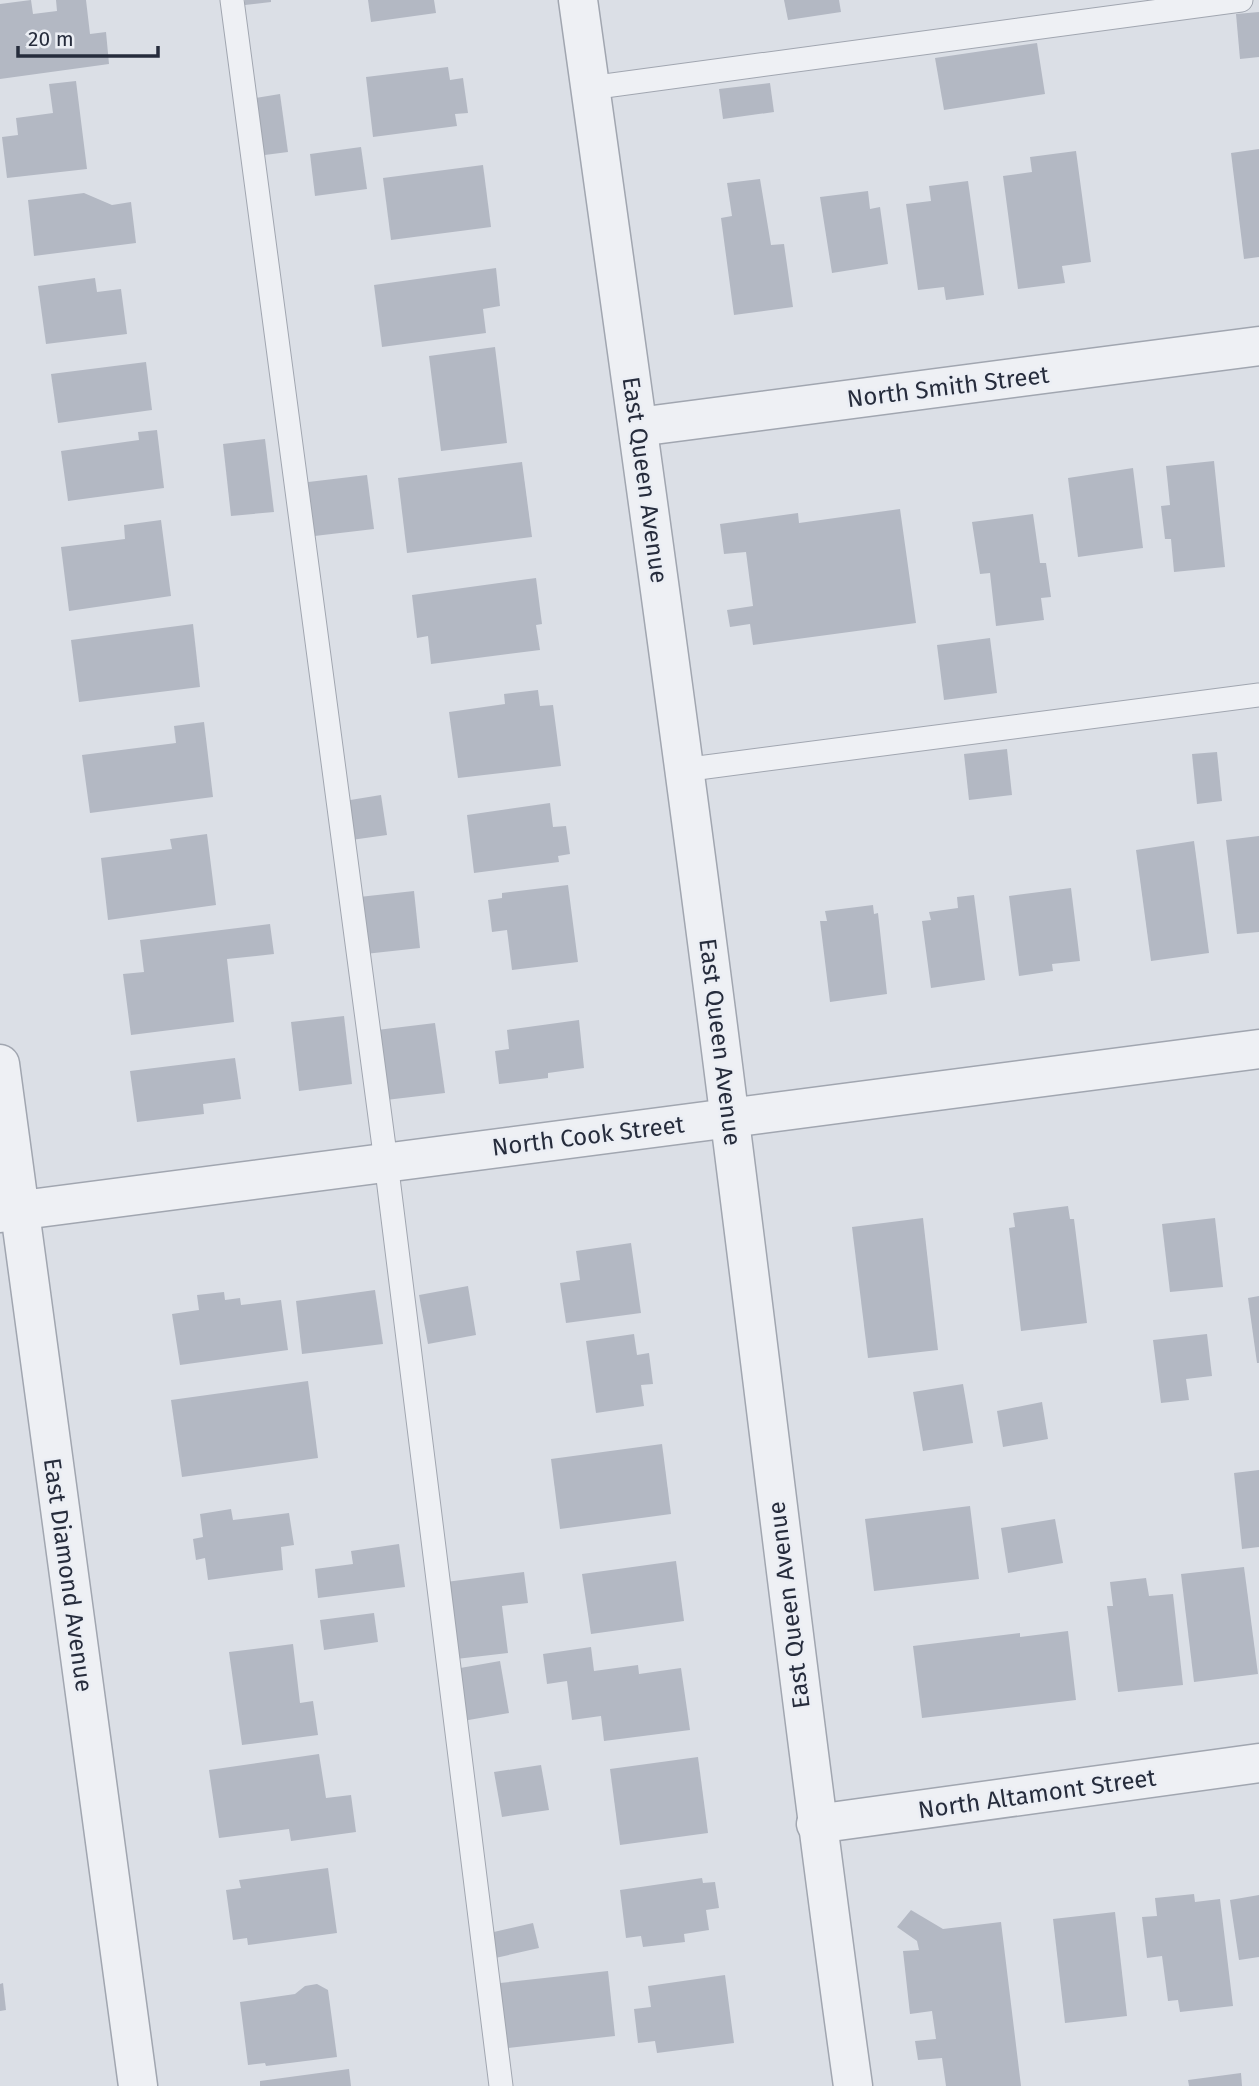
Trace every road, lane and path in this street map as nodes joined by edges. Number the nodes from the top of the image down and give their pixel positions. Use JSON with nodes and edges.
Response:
{"nodes":[{"id":1,"x":232,"y":0,"type":"edge"},
{"id":2,"x":578,"y":0,"type":"edge"},
{"id":3,"x":1241,"y":0,"type":"edge"},
{"id":4,"x":590,"y":88,"type":"junction"},
{"id":5,"x":1259,"y":346,"type":"edge"},
{"id":6,"x":638,"y":428,"type":"junction"},
{"id":7,"x":1259,"y":695,"type":"edge"},
{"id":8,"x":684,"y":770,"type":"junction"},
{"id":9,"x":1259,"y":1049,"type":"edge"},
{"id":10,"x":0,"y":1064,"type":"edge"},
{"id":11,"x":730,"y":1117,"type":"junction"},
{"id":12,"x":386,"y":1162,"type":"junction"},
{"id":13,"x":9,"y":1212,"type":"edge"},
{"id":14,"x":1259,"y":1763,"type":"edge"},
{"id":15,"x":816,"y":1824,"type":"junction"},
{"id":16,"x":138,"y":2086,"type":"edge"},
{"id":17,"x":501,"y":2086,"type":"edge"},
{"id":18,"x":853,"y":2086,"type":"edge"}],
"edges":[{"from":1,"to":12,"type":"lane"},
{"from":2,"to":4,"type":"street","name":"East Queen Avenue"},
{"from":3,"to":4,"type":"lane"},
{"from":4,"to":6,"type":"street","name":"East Queen Avenue"},
{"from":5,"to":6,"type":"street","name":"North Smith Street"},
{"from":6,"to":8,"type":"street","name":"East Queen Avenue"},
{"from":7,"to":8,"type":"lane"},
{"from":8,"to":11,"type":"street","name":"East Queen Avenue"},
{"from":9,"to":11,"type":"street","name":"North Cook Street"},
{"from":10,"to":13,"type":"street","name":"East Diamond Avenue"},
{"from":11,"to":12,"type":"street","name":"North Cook Street"},
{"from":11,"to":15,"type":"street","name":"East Queen Avenue"},
{"from":12,"to":13,"type":"street","name":"North Cook Street"},
{"from":12,"to":17,"type":"lane"},
{"from":13,"to":16,"type":"street","name":"East Diamond Avenue"},
{"from":14,"to":15,"type":"street","name":"North Altamont Street"},
{"from":15,"to":18,"type":"street","name":"East Queen Avenue"}]}
